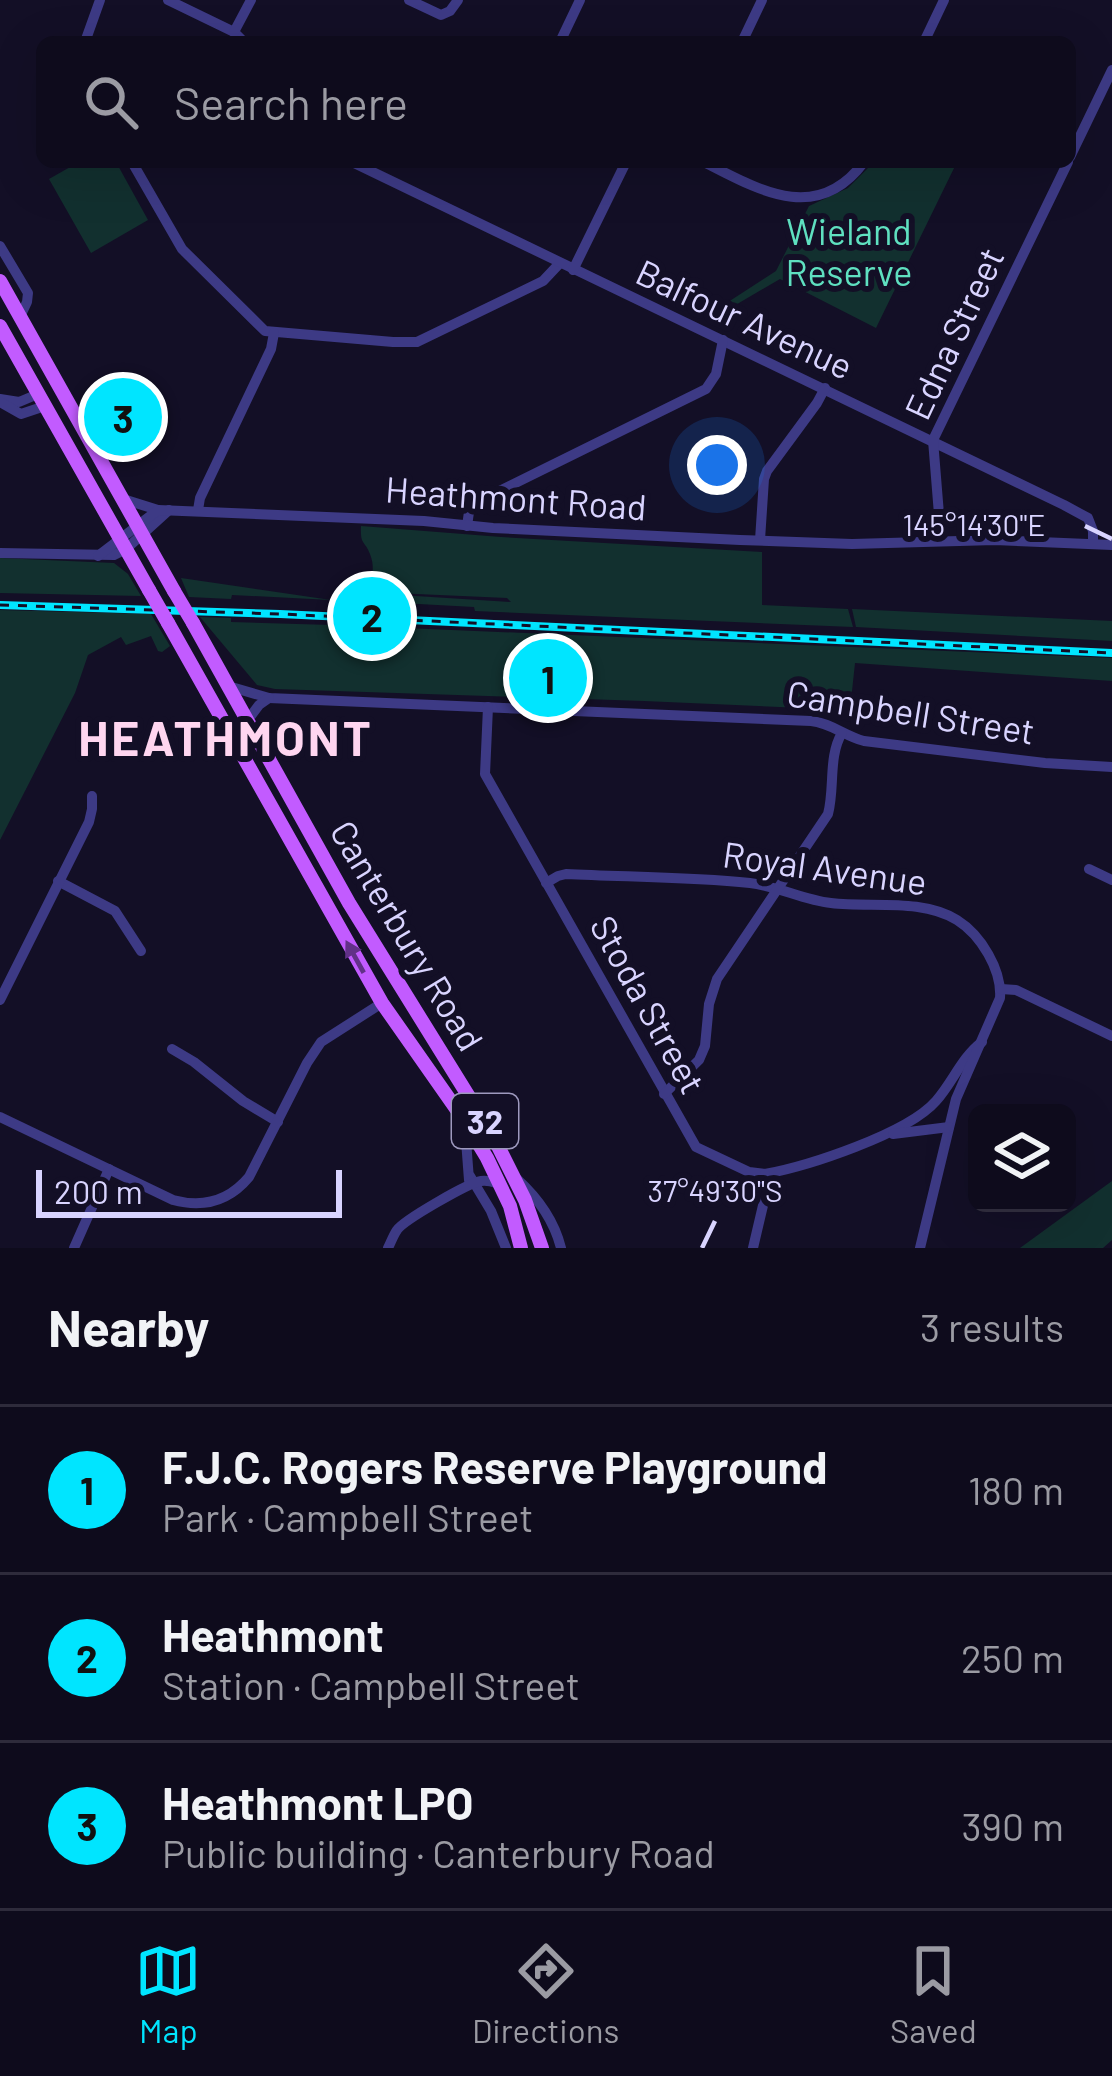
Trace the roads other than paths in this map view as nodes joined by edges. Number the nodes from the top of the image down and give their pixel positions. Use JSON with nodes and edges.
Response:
{"nodes":[{"id":1,"x":100,"y":0,"type":"edge"},
{"id":2,"x":168,"y":0,"type":"edge"},
{"id":3,"x":251,"y":0,"type":"edge"},
{"id":4,"x":409,"y":0,"type":"edge"},
{"id":5,"x":458,"y":0,"type":"edge"},
{"id":6,"x":580,"y":0,"type":"edge"},
{"id":7,"x":762,"y":0,"type":"edge"},
{"id":8,"x":944,"y":0,"type":"edge"},
{"id":9,"x":234,"y":32,"type":"junction"},
{"id":10,"x":87,"y":36,"type":"edge"},
{"id":11,"x":238,"y":36,"type":"edge"},
{"id":12,"x":563,"y":36,"type":"edge"},
{"id":13,"x":745,"y":36,"type":"edge"},
{"id":14,"x":927,"y":36,"type":"edge"},
{"id":15,"x":1112,"y":70,"type":"edge"},
{"id":16,"x":1076,"y":145,"type":"edge"},
{"id":17,"x":135,"y":168,"type":"edge"},
{"id":18,"x":364,"y":168,"type":"edge"},
{"id":19,"x":623,"y":168,"type":"edge"},
{"id":20,"x":717,"y":168,"type":"edge"},
{"id":21,"x":859,"y":168,"type":"edge"},
{"id":22,"x":1065,"y":168,"type":"edge"},
{"id":23,"x":0,"y":245,"type":"edge"},
{"id":24,"x":559,"y":264,"type":"junction"},
{"id":25,"x":573,"y":271,"type":"junction"},
{"id":26,"x":0,"y":281,"type":"edge"},
{"id":27,"x":20,"y":317,"type":"junction"},
{"id":28,"x":0,"y":326,"type":"edge"},
{"id":29,"x":274,"y":333,"type":"junction"},
{"id":30,"x":724,"y":340,"type":"junction"},
{"id":31,"x":68,"y":386,"type":"junction"},
{"id":32,"x":825,"y":388,"type":"junction"},
{"id":33,"x":0,"y":400,"type":"edge"},
{"id":34,"x":41,"y":400,"type":"junction"},
{"id":35,"x":933,"y":440,"type":"junction"},
{"id":36,"x":123,"y":499,"type":"junction"},
{"id":37,"x":163,"y":510,"type":"junction"},
{"id":38,"x":198,"y":510,"type":"junction"},
{"id":39,"x":467,"y":526,"type":"junction"},
{"id":40,"x":140,"y":530,"type":"junction"},
{"id":41,"x":941,"y":539,"type":"junction"},
{"id":42,"x":760,"y":540,"type":"junction"},
{"id":43,"x":123,"y":543,"type":"junction"},
{"id":44,"x":1093,"y":544,"type":"junction"},
{"id":45,"x":1112,"y":545,"type":"edge"},
{"id":46,"x":0,"y":553,"type":"edge"},
{"id":47,"x":203,"y":642,"type":"junction"},
{"id":48,"x":191,"y":662,"type":"junction"},
{"id":49,"x":228,"y":686,"type":"junction"},
{"id":50,"x":268,"y":698,"type":"junction"},
{"id":51,"x":488,"y":706,"type":"junction"},
{"id":52,"x":247,"y":721,"type":"junction"},
{"id":53,"x":842,"y":733,"type":"junction"},
{"id":54,"x":1112,"y":766,"type":"edge"},
{"id":55,"x":92,"y":796,"type":"dead end"},
{"id":56,"x":309,"y":829,"type":"junction"},
{"id":57,"x":290,"y":839,"type":"junction"},
{"id":58,"x":1089,"y":869,"type":"dead end"},
{"id":59,"x":1112,"y":880,"type":"edge"},
{"id":60,"x":58,"y":881,"type":"junction"},
{"id":61,"x":546,"y":883,"type":"junction"},
{"id":62,"x":778,"y":890,"type":"junction"},
{"id":63,"x":141,"y":951,"type":"dead end"},
{"id":64,"x":403,"y":988,"type":"junction"},
{"id":65,"x":1001,"y":989,"type":"junction"},
{"id":66,"x":0,"y":1000,"type":"edge"},
{"id":67,"x":382,"y":1003,"type":"junction"},
{"id":68,"x":1112,"y":1036,"type":"edge"},
{"id":69,"x":982,"y":1042,"type":"junction"},
{"id":70,"x":172,"y":1049,"type":"dead end"},
{"id":71,"x":664,"y":1094,"type":"junction"},
{"id":72,"x":0,"y":1117,"type":"edge"},
{"id":73,"x":464,"y":1120,"type":"junction"},
{"id":74,"x":278,"y":1122,"type":"junction"},
{"id":75,"x":950,"y":1127,"type":"junction"},
{"id":76,"x":884,"y":1136,"type":"junction"},
{"id":77,"x":110,"y":1169,"type":"junction"},
{"id":78,"x":765,"y":1174,"type":"junction"},
{"id":79,"x":508,"y":1180,"type":"junction"},
{"id":80,"x":469,"y":1182,"type":"junction"},
{"id":81,"x":74,"y":1248,"type":"edge"},
{"id":82,"x":388,"y":1248,"type":"edge"},
{"id":83,"x":506,"y":1248,"type":"edge"},
{"id":84,"x":521,"y":1248,"type":"edge"},
{"id":85,"x":542,"y":1248,"type":"edge"},
{"id":86,"x":561,"y":1248,"type":"edge"},
{"id":87,"x":753,"y":1248,"type":"edge"},
{"id":88,"x":920,"y":1248,"type":"edge"}],
"edges":[{"from":1,"to":10,"type":"street"},
{"from":2,"to":9,"type":"street"},
{"from":3,"to":9,"type":"street"},
{"from":4,"to":5,"type":"street"},
{"from":6,"to":12,"type":"street"},
{"from":7,"to":13,"type":"street"},
{"from":8,"to":14,"type":"street"},
{"from":9,"to":11,"type":"street"},
{"from":15,"to":16,"type":"street","name":"Edna Street"},
{"from":17,"to":29,"type":"street"},
{"from":18,"to":24,"type":"street","name":"Balfour Avenue"},
{"from":19,"to":25,"type":"street"},
{"from":20,"to":21,"type":"street"},
{"from":22,"to":35,"type":"street","name":"Edna Street"},
{"from":23,"to":27,"type":"street"},
{"from":24,"to":25,"type":"street","name":"Balfour Avenue"},
{"from":24,"to":29,"type":"street"},
{"from":25,"to":30,"type":"street","name":"Balfour Avenue"},
{"from":26,"to":27,"type":"main road","name":"Canterbury Road","number":"32"},
{"from":27,"to":31,"type":"main road","name":"Canterbury Road","number":"32"},
{"from":28,"to":34,"type":"main road","name":"Canterbury Road","number":"32"},
{"from":29,"to":38,"type":"street"},
{"from":30,"to":32,"type":"street","name":"Balfour Avenue"},
{"from":30,"to":39,"type":"street"},
{"from":31,"to":34,"type":"main road"},
{"from":31,"to":36,"type":"main road","name":"Canterbury Road","number":"32"},
{"from":32,"to":35,"type":"street","name":"Balfour Avenue"},
{"from":32,"to":42,"type":"street"},
{"from":33,"to":34,"type":"street"},
{"from":34,"to":43,"type":"main road","name":"Canterbury Road","number":"32"},
{"from":35,"to":41,"type":"street","name":"Edna Street"},
{"from":35,"to":44,"type":"street","name":"Balfour Avenue"},
{"from":36,"to":37,"type":"street","name":"Heathmont Road"},
{"from":36,"to":40,"type":"main road","name":"Canterbury Road","number":"32"},
{"from":37,"to":38,"type":"street","name":"Heathmont Road"},
{"from":37,"to":40,"type":"street"},
{"from":38,"to":39,"type":"street","name":"Heathmont Road"},
{"from":39,"to":42,"type":"street","name":"Heathmont Road"},
{"from":40,"to":43,"type":"street"},
{"from":40,"to":47,"type":"main road","name":"Canterbury Road","number":"32","bridge":true},
{"from":41,"to":42,"type":"street","name":"Heathmont Road"},
{"from":41,"to":44,"type":"street","name":"Heathmont Road"},
{"from":43,"to":46,"type":"street"},
{"from":43,"to":48,"type":"main road","name":"Canterbury Road","number":"32","bridge":true},
{"from":44,"to":45,"type":"street","name":"Heathmont Road"},
{"from":47,"to":48,"type":"main road"},
{"from":47,"to":49,"type":"main road","name":"Canterbury Road","number":"32"},
{"from":48,"to":57,"type":"main road","name":"Canterbury Road","number":"32"},
{"from":49,"to":50,"type":"street","name":"Campbell Street"},
{"from":49,"to":52,"type":"main road","name":"Canterbury Road","number":"32"},
{"from":50,"to":51,"type":"street","name":"Campbell Street"},
{"from":50,"to":52,"type":"street"},
{"from":51,"to":53,"type":"street","name":"Campbell Street"},
{"from":51,"to":61,"type":"street","name":"Stoda Street"},
{"from":52,"to":56,"type":"main road","name":"Canterbury Road","number":"32"},
{"from":53,"to":54,"type":"street","name":"Campbell Street"},
{"from":53,"to":62,"type":"street"},
{"from":55,"to":60,"type":"street"},
{"from":56,"to":57,"type":"main road"},
{"from":56,"to":64,"type":"main road","name":"Canterbury Road","number":"32"},
{"from":67,"to":57,"type":"main road","name":"Canterbury Road","number":"32","one_way":true},
{"from":58,"to":59,"type":"street"},
{"from":60,"to":63,"type":"street"},
{"from":60,"to":66,"type":"street"},
{"from":61,"to":62,"type":"street","name":"Royal Avenue"},
{"from":61,"to":71,"type":"street","name":"Stoda Street"},
{"from":62,"to":65,"type":"street","name":"Royal Avenue"},
{"from":62,"to":71,"type":"street"},
{"from":64,"to":67,"type":"main road"},
{"from":64,"to":79,"type":"main road","name":"Canterbury Road","number":"32"},
{"from":65,"to":68,"type":"street"},
{"from":65,"to":69,"type":"street"},
{"from":67,"to":73,"type":"main road","name":"Canterbury Road","number":"32"},
{"from":67,"to":74,"type":"street"},
{"from":69,"to":75,"type":"street"},
{"from":69,"to":76,"type":"street"},
{"from":70,"to":74,"type":"street"},
{"from":71,"to":78,"type":"street","name":"Stoda Street"},
{"from":72,"to":77,"type":"street"},
{"from":73,"to":79,"type":"main road","name":"Canterbury Road","number":"32"},
{"from":73,"to":80,"type":"street"},
{"from":74,"to":77,"type":"street"},
{"from":75,"to":76,"type":"street"},
{"from":75,"to":88,"type":"street"},
{"from":76,"to":78,"type":"street"},
{"from":77,"to":81,"type":"street"},
{"from":78,"to":87,"type":"street"},
{"from":79,"to":80,"type":"street"},
{"from":79,"to":84,"type":"main road","name":"Canterbury Road","number":"32"},
{"from":79,"to":85,"type":"main road","name":"Canterbury Road","number":"32"},
{"from":79,"to":86,"type":"street"},
{"from":80,"to":82,"type":"street"},
{"from":80,"to":83,"type":"street"}]}
